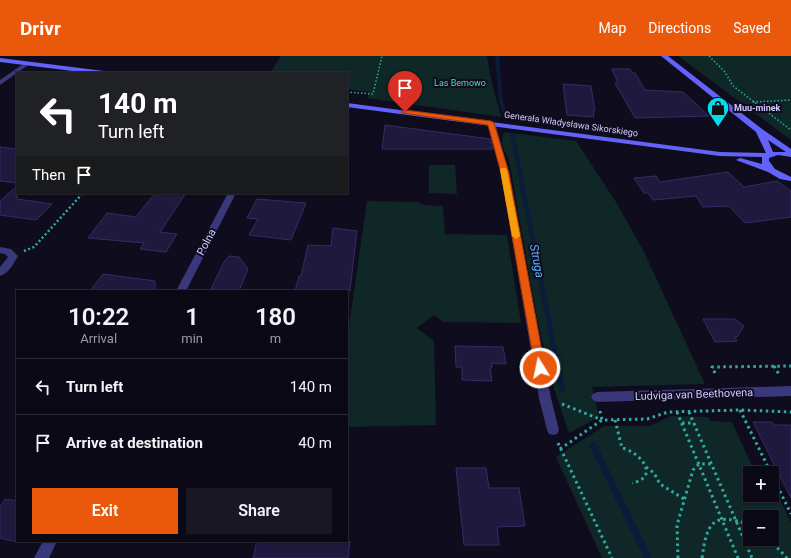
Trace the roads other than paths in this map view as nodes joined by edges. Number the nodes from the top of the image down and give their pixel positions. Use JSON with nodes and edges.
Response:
{"nodes":[{"id":1,"x":664,"y":56,"type":"edge"},
{"id":2,"x":0,"y":60,"type":"edge"},
{"id":3,"x":28,"y":63,"type":"junction"},
{"id":4,"x":96,"y":72,"type":"edge"},
{"id":5,"x":0,"y":84,"type":"edge"},
{"id":6,"x":348,"y":105,"type":"edge"},
{"id":7,"x":491,"y":123,"type":"junction"},
{"id":8,"x":759,"y":131,"type":"junction"},
{"id":9,"x":791,"y":152,"type":"edge"},
{"id":10,"x":720,"y":154,"type":"junction"},
{"id":11,"x":769,"y":155,"type":"junction"},
{"id":12,"x":791,"y":155,"type":"edge"},
{"id":13,"x":771,"y":170,"type":"junction"},
{"id":14,"x":791,"y":179,"type":"edge"},
{"id":15,"x":231,"y":194,"type":"edge"},
{"id":16,"x":0,"y":250,"type":"edge"},
{"id":17,"x":0,"y":273,"type":"edge"},
{"id":18,"x":182,"y":290,"type":"edge"},
{"id":19,"x":791,"y":392,"type":"edge"},
{"id":20,"x":597,"y":397,"type":"dead end"},
{"id":21,"x":553,"y":430,"type":"dead end"},
{"id":22,"x":49,"y":542,"type":"edge"},
{"id":23,"x":41,"y":558,"type":"edge"}],
"edges":[{"from":1,"to":8,"type":"main road"},
{"from":2,"to":3,"type":"main road"},
{"from":3,"to":4,"type":"main road"},
{"from":3,"to":5,"type":"street"},
{"from":6,"to":7,"type":"main road","name":"Generała Władysława Sikorskiego"},
{"from":7,"to":10,"type":"main road","name":"Generała Władysława Sikorskiego"},
{"from":7,"to":21,"type":"street"},
{"from":8,"to":9,"type":"main road"},
{"from":8,"to":11,"type":"main road"},
{"from":10,"to":11,"type":"main road","name":"Generała Władysława Sikorskiego"},
{"from":10,"to":13,"type":"main road","name":"Generała Władysława Sikorskiego"},
{"from":11,"to":12,"type":"main road","name":"Generała Władysława Sikorskiego"},
{"from":11,"to":13,"type":"main road"},
{"from":13,"to":14,"type":"main road","name":"Generała Władysława Sikorskiego"},
{"from":15,"to":18,"type":"street","name":"Polna"},
{"from":16,"to":17,"type":"street"},
{"from":19,"to":20,"type":"street","name":"Ludviga van Beethovena"},
{"from":22,"to":23,"type":"street"}]}
